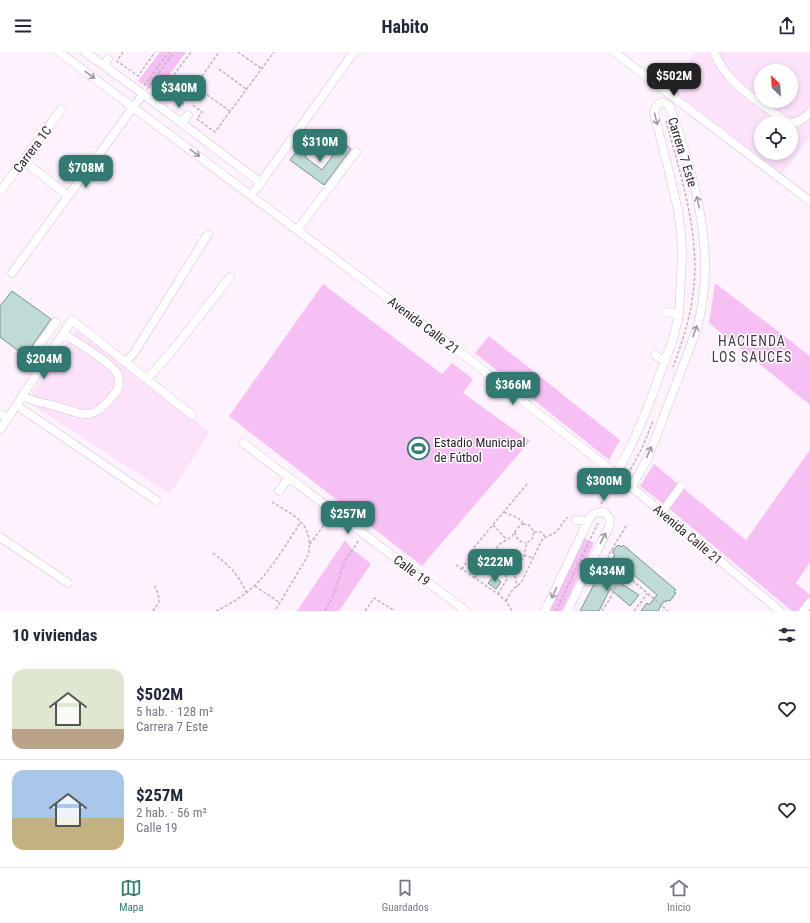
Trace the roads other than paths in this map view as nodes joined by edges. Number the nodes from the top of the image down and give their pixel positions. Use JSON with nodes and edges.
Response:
{"nodes":[{"id":1,"x":59,"y":52,"type":"edge"},
{"id":2,"x":85,"y":52,"type":"edge"},
{"id":3,"x":354,"y":52,"type":"edge"},
{"id":4,"x":614,"y":52,"type":"edge"},
{"id":5,"x":714,"y":52,"type":"edge"},
{"id":6,"x":142,"y":93,"type":"junction"},
{"id":7,"x":134,"y":108,"type":"junction"},
{"id":8,"x":61,"y":110,"type":"dead end"},
{"id":9,"x":810,"y":112,"type":"edge"},
{"id":10,"x":188,"y":115,"type":"dead end"},
{"id":11,"x":778,"y":116,"type":"edge"},
{"id":12,"x":798,"y":121,"type":"edge"},
{"id":13,"x":182,"y":123,"type":"junction"},
{"id":14,"x":356,"y":152,"type":"dead end"},
{"id":15,"x":24,"y":161,"type":"junction"},
{"id":16,"x":261,"y":183,"type":"junction"},
{"id":17,"x":2,"y":189,"type":"dead end"},
{"id":18,"x":68,"y":196,"type":"junction"},
{"id":19,"x":252,"y":196,"type":"junction"},
{"id":20,"x":810,"y":201,"type":"edge"},
{"id":21,"x":297,"y":230,"type":"junction"},
{"id":22,"x":208,"y":234,"type":"dead end"},
{"id":23,"x":12,"y":273,"type":"dead end"},
{"id":24,"x":230,"y":277,"type":"dead end"},
{"id":25,"x":667,"y":312,"type":"dead end"},
{"id":26,"x":679,"y":315,"type":"junction"},
{"id":27,"x":56,"y":322,"type":"dead end"},
{"id":28,"x":63,"y":334,"type":"junction"},
{"id":29,"x":41,"y":342,"type":"junction"},
{"id":30,"x":52,"y":350,"type":"junction"},
{"id":31,"x":655,"y":355,"type":"dead end"},
{"id":32,"x":30,"y":357,"type":"dead end"},
{"id":33,"x":125,"y":362,"type":"junction"},
{"id":34,"x":665,"y":362,"type":"junction"},
{"id":35,"x":147,"y":379,"type":"junction"},
{"id":36,"x":22,"y":396,"type":"junction"},
{"id":37,"x":16,"y":405,"type":"junction"},
{"id":38,"x":192,"y":415,"type":"dead end"},
{"id":39,"x":4,"y":416,"type":"edge"},
{"id":40,"x":0,"y":430,"type":"edge"},
{"id":41,"x":243,"y":443,"type":"dead end"},
{"id":42,"x":617,"y":475,"type":"junction"},
{"id":43,"x":289,"y":477,"type":"junction"},
{"id":44,"x":681,"y":486,"type":"dead end"},
{"id":45,"x":632,"y":487,"type":"junction"},
{"id":46,"x":279,"y":491,"type":"dead end"},
{"id":47,"x":156,"y":500,"type":"dead end"},
{"id":48,"x":662,"y":512,"type":"junction"},
{"id":49,"x":572,"y":518,"type":"road end"},
{"id":50,"x":588,"y":521,"type":"junction"},
{"id":51,"x":0,"y":537,"type":"edge"},
{"id":52,"x":68,"y":583,"type":"dead end"},
{"id":53,"x":810,"y":602,"type":"edge"},
{"id":54,"x":466,"y":611,"type":"edge"},
{"id":55,"x":545,"y":611,"type":"edge"},
{"id":56,"x":567,"y":611,"type":"edge"},
{"id":57,"x":780,"y":611,"type":"edge"},
{"id":58,"x":803,"y":611,"type":"edge"}],
"edges":[{"from":1,"to":7,"type":"street","name":"Avenida Calle 21","one_way":true},
{"from":2,"to":6,"type":"street"},
{"from":3,"to":16,"type":"street"},
{"from":4,"to":20,"type":"street"},
{"from":5,"to":11,"type":"street"},
{"from":6,"to":7,"type":"street"},
{"from":6,"to":13,"type":"street"},
{"from":7,"to":18,"type":"street"},
{"from":7,"to":19,"type":"street","name":"Avenida Calle 21","one_way":true},
{"from":8,"to":15,"type":"street","name":"Carrera 1C"},
{"from":9,"to":12,"type":"street"},
{"from":10,"to":13,"type":"street"},
{"from":13,"to":16,"type":"street"},
{"from":14,"to":21,"type":"street"},
{"from":15,"to":17,"type":"street","name":"Carrera 1C"},
{"from":15,"to":18,"type":"street"},
{"from":16,"to":19,"type":"street"},
{"from":18,"to":23,"type":"street"},
{"from":19,"to":21,"type":"street","name":"Avenida Calle 21"},
{"from":21,"to":42,"type":"street","name":"Avenida Calle 21"},
{"from":22,"to":33,"type":"street"},
{"from":24,"to":35,"type":"street"},
{"from":25,"to":26,"type":"street"},
{"from":26,"to":34,"type":"street","name":"Carrera 7 Este"},
{"from":45,"to":26,"type":"street","name":"Carrera 7 Este","one_way":true},
{"from":27,"to":29,"type":"street"},
{"from":28,"to":30,"type":"street"},
{"from":28,"to":33,"type":"street"},
{"from":28,"to":36,"type":"street"},
{"from":29,"to":30,"type":"street"},
{"from":29,"to":32,"type":"street"},
{"from":30,"to":36,"type":"street"},
{"from":31,"to":34,"type":"street"},
{"from":33,"to":35,"type":"street"},
{"from":34,"to":42,"type":"street","name":"Carrera 7 Este"},
{"from":35,"to":38,"type":"street"},
{"from":36,"to":37,"type":"street"},
{"from":37,"to":39,"type":"street"},
{"from":37,"to":47,"type":"street"},
{"from":39,"to":40,"type":"street"},
{"from":41,"to":43,"type":"street","name":"Calle 19"},
{"from":42,"to":45,"type":"street","name":"Avenida Calle 21"},
{"from":43,"to":46,"type":"street"},
{"from":43,"to":54,"type":"street","name":"Calle 19"},
{"from":44,"to":48,"type":"street"},
{"from":45,"to":48,"type":"street","name":"Avenida Calle 21"},
{"from":48,"to":57,"type":"street","name":"Avenida Calle 21"},
{"from":49,"to":50,"type":"street"},
{"from":50,"to":55,"type":"street","one_way":true},
{"from":56,"to":50,"type":"street","one_way":true},
{"from":51,"to":52,"type":"street"},
{"from":53,"to":58,"type":"street"}]}
